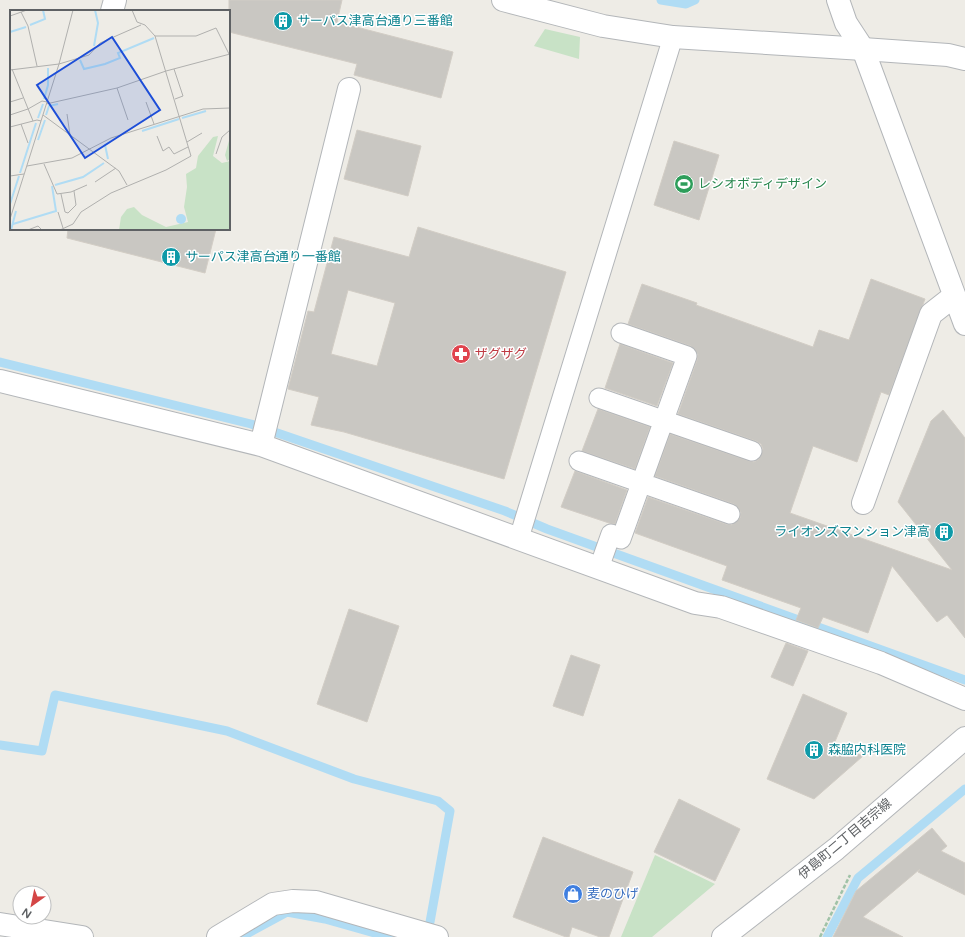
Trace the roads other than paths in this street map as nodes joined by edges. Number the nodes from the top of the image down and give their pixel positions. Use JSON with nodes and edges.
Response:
{"nodes":[{"id":1,"x":114,"y":0,"type":"edge"},
{"id":2,"x":503,"y":0,"type":"edge"},
{"id":3,"x":838,"y":0,"type":"edge"},
{"id":4,"x":112,"y":10,"type":"edge"},
{"id":5,"x":673,"y":37,"type":"junction"},
{"id":6,"x":863,"y":49,"type":"junction"},
{"id":7,"x":965,"y":59,"type":"edge"},
{"id":8,"x":349,"y":89,"type":"dead end"},
{"id":9,"x":954,"y":296,"type":"junction"},
{"id":10,"x":965,"y":324,"type":"edge"},
{"id":11,"x":621,"y":333,"type":"dead end"},
{"id":12,"x":0,"y":381,"type":"edge"},
{"id":13,"x":599,"y":398,"type":"dead end"},
{"id":14,"x":664,"y":420,"type":"junction"},
{"id":15,"x":264,"y":434,"type":"junction"},
{"id":16,"x":752,"y":451,"type":"dead end"},
{"id":17,"x":580,"y":461,"type":"dead end"},
{"id":18,"x":641,"y":483,"type":"junction"},
{"id":19,"x":863,"y":503,"type":"dead end"},
{"id":20,"x":730,"y":514,"type":"dead end"},
{"id":21,"x":522,"y":526,"type":"junction"},
{"id":22,"x":604,"y":556,"type":"junction"},
{"id":23,"x":959,"y":696,"type":"edge"},
{"id":24,"x":965,"y":738,"type":"edge"},
{"id":25,"x":0,"y":924,"type":"edge"},
{"id":26,"x":82,"y":937,"type":"edge"},
{"id":27,"x":218,"y":937,"type":"edge"},
{"id":28,"x":437,"y":937,"type":"edge"},
{"id":29,"x":723,"y":937,"type":"edge"}],
"edges":[{"from":1,"to":4,"type":"street"},
{"from":2,"to":5,"type":"street"},
{"from":3,"to":6,"type":"street"},
{"from":5,"to":6,"type":"street"},
{"from":5,"to":21,"type":"lane"},
{"from":6,"to":7,"type":"street"},
{"from":6,"to":9,"type":"street"},
{"from":8,"to":15,"type":"street"},
{"from":9,"to":10,"type":"street"},
{"from":9,"to":19,"type":"street"},
{"from":11,"to":14,"type":"lane"},
{"from":12,"to":15,"type":"street"},
{"from":13,"to":14,"type":"lane"},
{"from":14,"to":16,"type":"lane"},
{"from":14,"to":18,"type":"lane"},
{"from":15,"to":21,"type":"street"},
{"from":17,"to":18,"type":"lane"},
{"from":18,"to":20,"type":"lane"},
{"from":18,"to":22,"type":"lane"},
{"from":21,"to":22,"type":"street"},
{"from":22,"to":23,"type":"street"},
{"from":24,"to":29,"type":"street","name":"伊島町二丁目吉宗線"},
{"from":25,"to":26,"type":"street"},
{"from":27,"to":28,"type":"street"}]}
